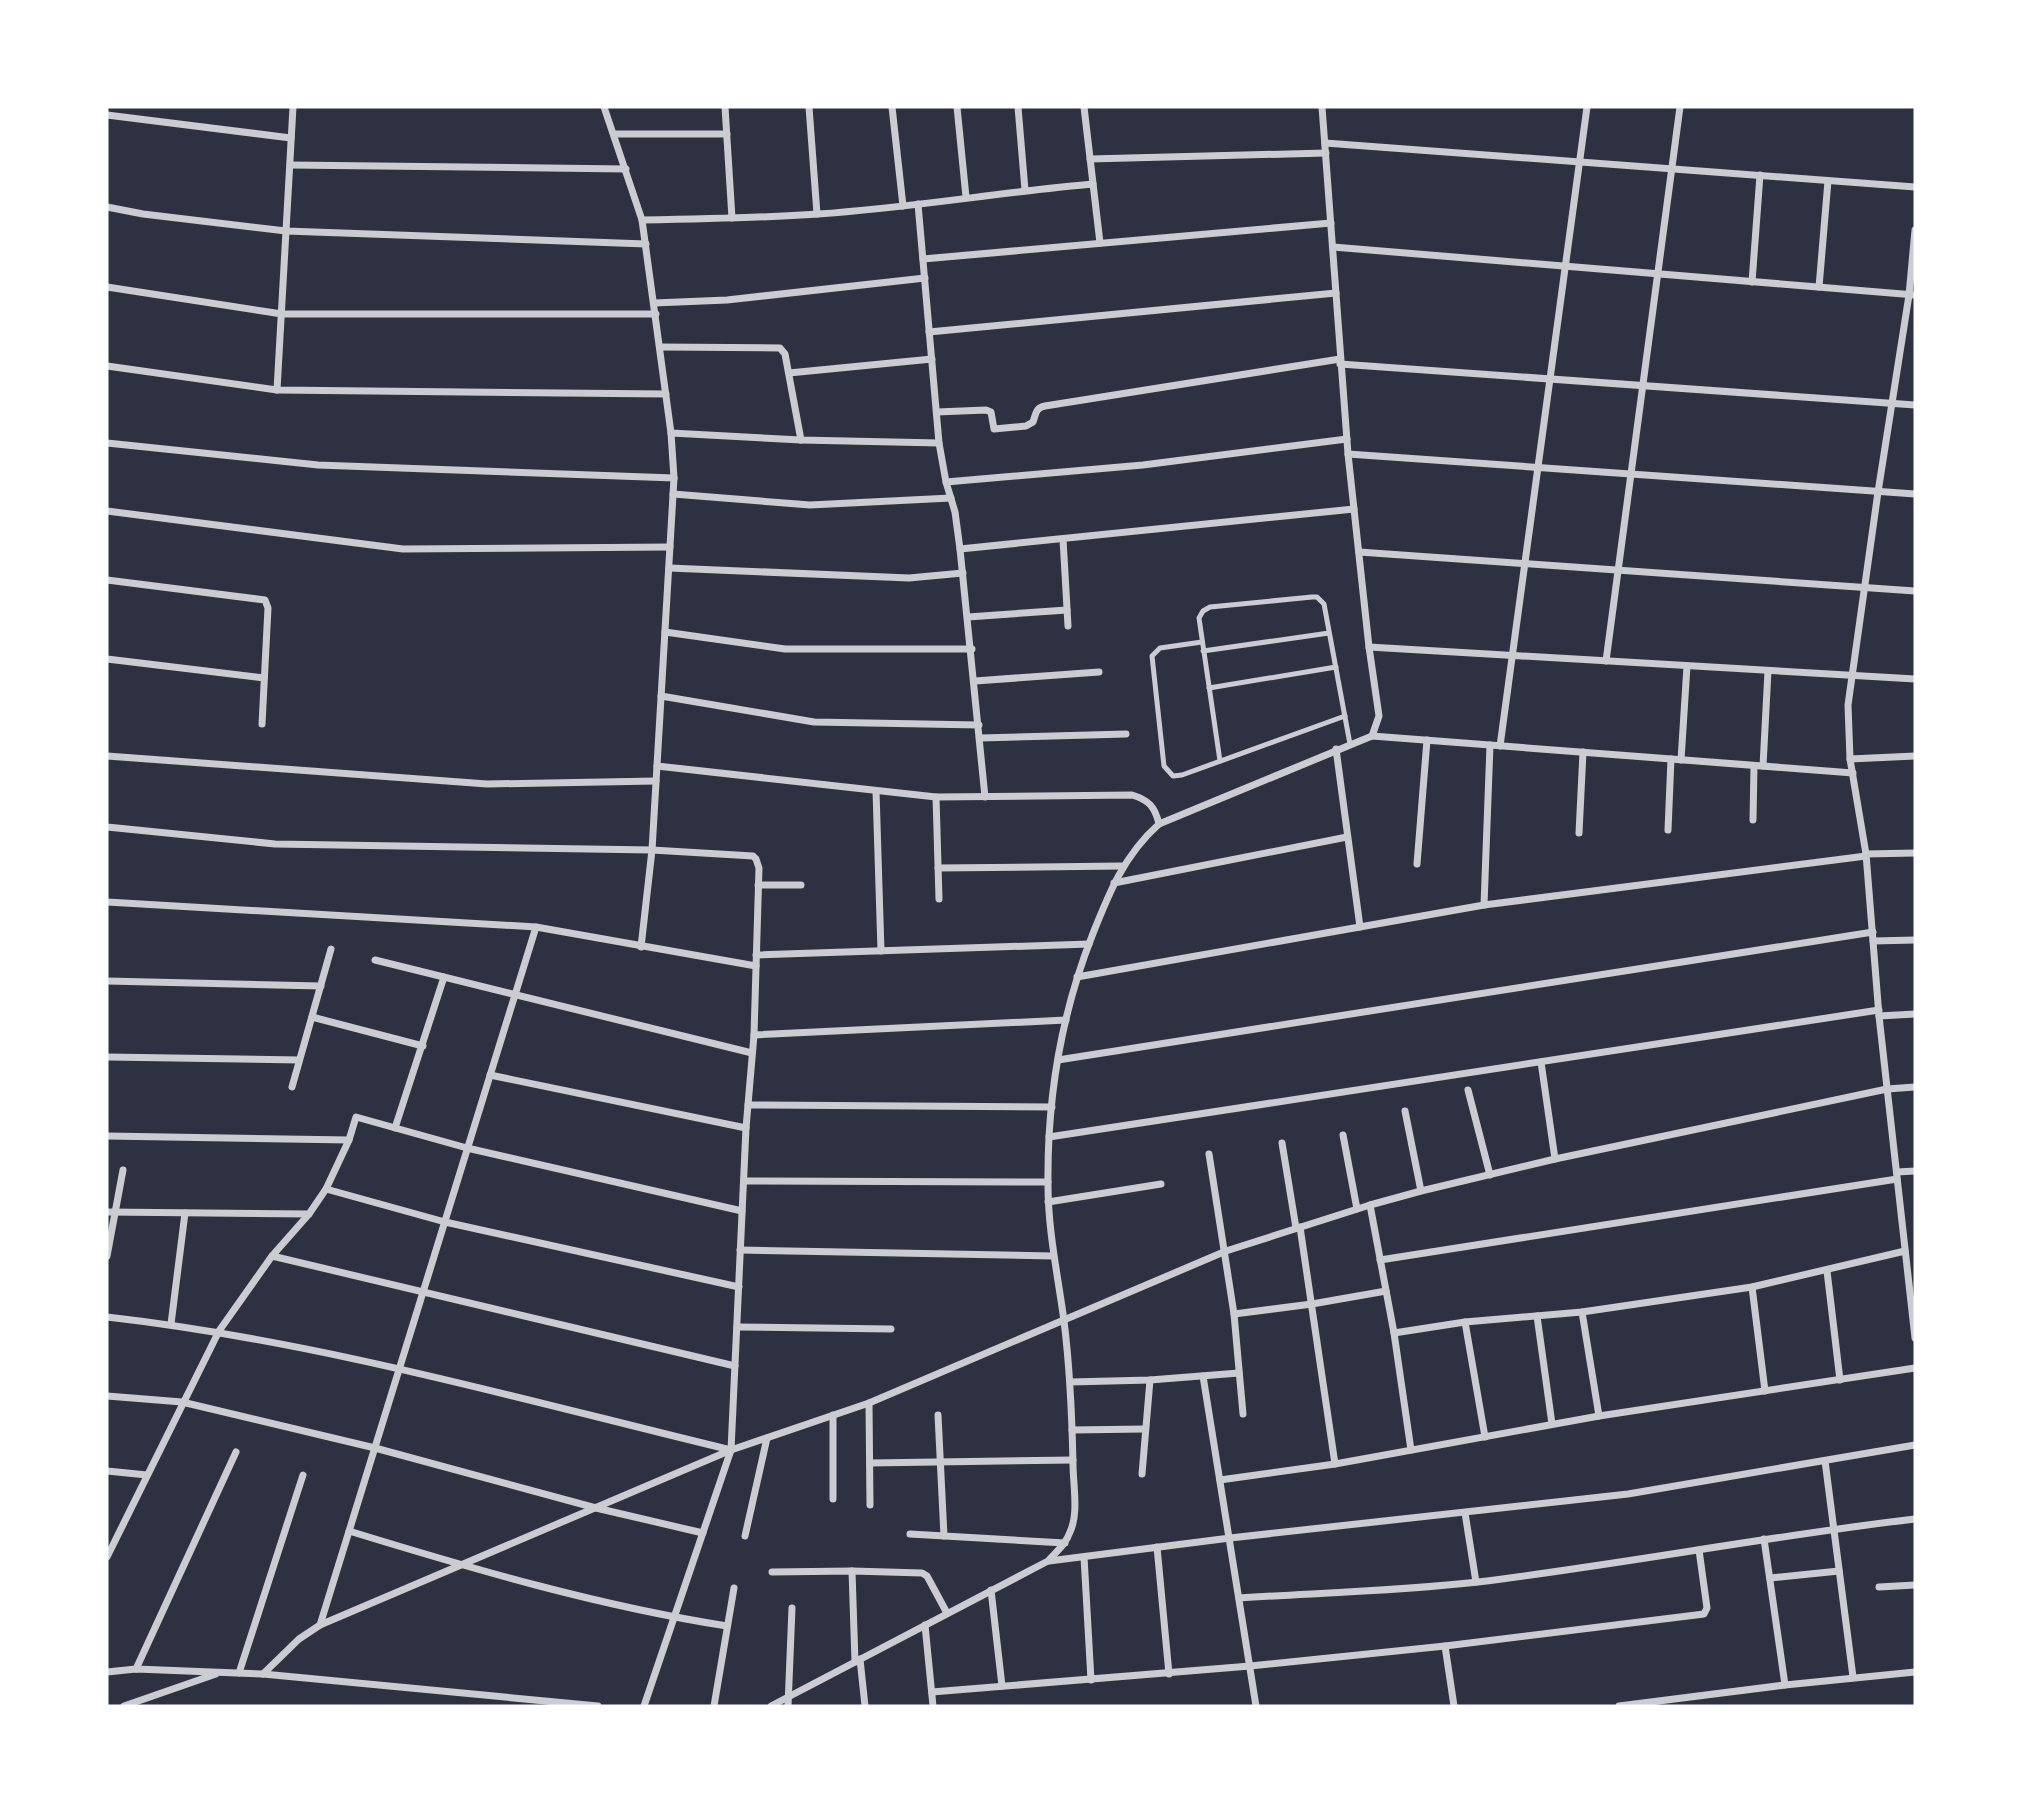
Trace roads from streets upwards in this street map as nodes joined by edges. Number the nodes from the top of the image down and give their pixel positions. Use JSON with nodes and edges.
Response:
{"nodes":[{"id":1,"x":293,"y":107,"type":"edge"},
{"id":2,"x":604,"y":107,"type":"edge"},
{"id":3,"x":725,"y":107,"type":"edge"},
{"id":4,"x":809,"y":107,"type":"edge"},
{"id":5,"x":892,"y":107,"type":"edge"},
{"id":6,"x":957,"y":107,"type":"edge"},
{"id":7,"x":1018,"y":107,"type":"edge"},
{"id":8,"x":1084,"y":107,"type":"edge"},
{"id":9,"x":1322,"y":107,"type":"edge"},
{"id":10,"x":1587,"y":107,"type":"edge"},
{"id":11,"x":1680,"y":107,"type":"edge"},
{"id":12,"x":107,"y":115,"type":"edge"},
{"id":13,"x":615,"y":134,"type":"junction"},
{"id":14,"x":727,"y":134,"type":"junction"},
{"id":15,"x":291,"y":138,"type":"junction"},
{"id":16,"x":1325,"y":143,"type":"junction"},
{"id":17,"x":1326,"y":153,"type":"junction"},
{"id":18,"x":1090,"y":159,"type":"junction"},
{"id":19,"x":1579,"y":162,"type":"junction"},
{"id":20,"x":290,"y":165,"type":"junction"},
{"id":21,"x":626,"y":169,"type":"junction"},
{"id":22,"x":1672,"y":169,"type":"junction"},
{"id":23,"x":1760,"y":176,"type":"junction"},
{"id":24,"x":1828,"y":181,"type":"junction"},
{"id":25,"x":1093,"y":184,"type":"junction"},
{"id":26,"x":1915,"y":187,"type":"edge"},
{"id":27,"x":1026,"y":190,"type":"junction"},
{"id":28,"x":966,"y":197,"type":"junction"},
{"id":29,"x":918,"y":204,"type":"junction"},
{"id":30,"x":903,"y":206,"type":"junction"},
{"id":31,"x":107,"y":207,"type":"edge"},
{"id":32,"x":817,"y":214,"type":"junction"},
{"id":33,"x":732,"y":218,"type":"junction"},
{"id":34,"x":642,"y":220,"type":"junction"},
{"id":35,"x":1331,"y":223,"type":"junction"},
{"id":36,"x":1915,"y":230,"type":"edge"},
{"id":37,"x":286,"y":231,"type":"junction"},
{"id":38,"x":1100,"y":243,"type":"junction"},
{"id":39,"x":646,"y":244,"type":"junction"},
{"id":40,"x":1333,"y":247,"type":"junction"},
{"id":41,"x":923,"y":259,"type":"junction"},
{"id":42,"x":1565,"y":267,"type":"junction"},
{"id":43,"x":1658,"y":274,"type":"junction"},
{"id":44,"x":925,"y":278,"type":"junction"},
{"id":45,"x":1752,"y":282,"type":"junction"},
{"id":46,"x":107,"y":287,"type":"edge"},
{"id":47,"x":1819,"y":287,"type":"junction"},
{"id":48,"x":1336,"y":293,"type":"junction"},
{"id":49,"x":1912,"y":295,"type":"edge"},
{"id":50,"x":654,"y":303,"type":"junction"},
{"id":51,"x":282,"y":314,"type":"junction"},
{"id":52,"x":656,"y":314,"type":"junction"},
{"id":53,"x":929,"y":332,"type":"junction"},
{"id":54,"x":660,"y":347,"type":"junction"},
{"id":55,"x":932,"y":359,"type":"junction"},
{"id":56,"x":1340,"y":362,"type":"junction"},
{"id":57,"x":107,"y":366,"type":"edge"},
{"id":58,"x":789,"y":373,"type":"junction"},
{"id":59,"x":1550,"y":379,"type":"junction"},
{"id":60,"x":1643,"y":386,"type":"junction"},
{"id":61,"x":277,"y":390,"type":"junction"},
{"id":62,"x":666,"y":394,"type":"junction"},
{"id":63,"x":1894,"y":404,"type":"junction"},
{"id":64,"x":1915,"y":405,"type":"edge"},
{"id":65,"x":937,"y":412,"type":"junction"},
{"id":66,"x":671,"y":433,"type":"junction"},
{"id":67,"x":1347,"y":439,"type":"junction"},
{"id":68,"x":801,"y":440,"type":"junction"},
{"id":69,"x":107,"y":443,"type":"edge"},
{"id":70,"x":939,"y":443,"type":"junction"},
{"id":71,"x":1348,"y":454,"type":"junction"},
{"id":72,"x":1538,"y":468,"type":"junction"},
{"id":73,"x":1631,"y":474,"type":"junction"},
{"id":74,"x":674,"y":478,"type":"junction"},
{"id":75,"x":946,"y":482,"type":"junction"},
{"id":76,"x":1878,"y":492,"type":"junction"},
{"id":77,"x":673,"y":494,"type":"junction"},
{"id":78,"x":1915,"y":494,"type":"edge"},
{"id":79,"x":951,"y":498,"type":"junction"},
{"id":80,"x":1354,"y":509,"type":"junction"},
{"id":81,"x":107,"y":511,"type":"edge"},
{"id":82,"x":1063,"y":539,"type":"junction"},
{"id":83,"x":670,"y":547,"type":"junction"},
{"id":84,"x":960,"y":549,"type":"junction"},
{"id":85,"x":1359,"y":552,"type":"junction"},
{"id":86,"x":1525,"y":564,"type":"junction"},
{"id":87,"x":669,"y":568,"type":"junction"},
{"id":88,"x":1618,"y":571,"type":"junction"},
{"id":89,"x":963,"y":573,"type":"junction"},
{"id":90,"x":107,"y":580,"type":"edge"},
{"id":91,"x":1864,"y":589,"type":"junction"},
{"id":92,"x":1915,"y":592,"type":"edge"},
{"id":93,"x":1067,"y":610,"type":"junction"},
{"id":94,"x":968,"y":617,"type":"junction"},
{"id":95,"x":1068,"y":626,"type":"dead end"},
{"id":96,"x":665,"y":632,"type":"junction"},
{"id":97,"x":1369,"y":647,"type":"junction"},
{"id":98,"x":972,"y":649,"type":"junction"},
{"id":99,"x":1513,"y":656,"type":"junction"},
{"id":100,"x":107,"y":659,"type":"edge"},
{"id":101,"x":1606,"y":661,"type":"junction"},
{"id":102,"x":1687,"y":666,"type":"junction"},
{"id":103,"x":1768,"y":671,"type":"junction"},
{"id":104,"x":1099,"y":672,"type":"dead end"},
{"id":105,"x":1853,"y":676,"type":"junction"},
{"id":106,"x":264,"y":678,"type":"junction"},
{"id":107,"x":1915,"y":680,"type":"edge"},
{"id":108,"x":975,"y":681,"type":"junction"},
{"id":109,"x":662,"y":696,"type":"junction"},
{"id":110,"x":262,"y":724,"type":"dead end"},
{"id":111,"x":979,"y":725,"type":"junction"},
{"id":112,"x":1126,"y":734,"type":"dead end"},
{"id":113,"x":1371,"y":736,"type":"junction"},
{"id":114,"x":980,"y":738,"type":"junction"},
{"id":115,"x":1427,"y":740,"type":"junction"},
{"id":116,"x":1490,"y":745,"type":"junction"},
{"id":117,"x":1500,"y":746,"type":"junction"},
{"id":118,"x":1335,"y":749,"type":"junction"},
{"id":119,"x":1583,"y":752,"type":"junction"},
{"id":120,"x":107,"y":755,"type":"edge"},
{"id":121,"x":1915,"y":755,"type":"edge"},
{"id":122,"x":1671,"y":759,"type":"junction"},
{"id":123,"x":1850,"y":759,"type":"junction"},
{"id":124,"x":1681,"y":760,"type":"junction"},
{"id":125,"x":657,"y":766,"type":"junction"},
{"id":126,"x":1758,"y":766,"type":"junction"},
{"id":127,"x":1853,"y":774,"type":"junction"},
{"id":128,"x":656,"y":780,"type":"junction"},
{"id":129,"x":876,"y":792,"type":"junction"},
{"id":130,"x":936,"y":797,"type":"junction"},
{"id":131,"x":985,"y":797,"type":"junction"},
{"id":132,"x":1753,"y":820,"type":"dead end"},
{"id":133,"x":1159,"y":824,"type":"junction"},
{"id":134,"x":107,"y":827,"type":"edge"},
{"id":135,"x":1668,"y":830,"type":"dead end"},
{"id":136,"x":1579,"y":833,"type":"dead end"},
{"id":137,"x":1347,"y":837,"type":"junction"},
{"id":138,"x":652,"y":850,"type":"junction"},
{"id":139,"x":1915,"y":853,"type":"edge"},
{"id":140,"x":1866,"y":855,"type":"junction"},
{"id":141,"x":1417,"y":864,"type":"dead end"},
{"id":142,"x":1122,"y":866,"type":"junction"},
{"id":143,"x":938,"y":868,"type":"junction"},
{"id":144,"x":1114,"y":883,"type":"junction"},
{"id":145,"x":758,"y":885,"type":"junction"},
{"id":146,"x":801,"y":885,"type":"dead end"},
{"id":147,"x":939,"y":899,"type":"dead end"},
{"id":148,"x":107,"y":902,"type":"edge"},
{"id":149,"x":1484,"y":905,"type":"junction"},
{"id":150,"x":536,"y":927,"type":"junction"},
{"id":151,"x":1360,"y":927,"type":"junction"},
{"id":152,"x":1872,"y":932,"type":"junction"},
{"id":153,"x":1915,"y":940,"type":"edge"},
{"id":154,"x":1873,"y":941,"type":"junction"},
{"id":155,"x":1089,"y":944,"type":"junction"},
{"id":156,"x":641,"y":947,"type":"junction"},
{"id":157,"x":331,"y":948,"type":"dead end"},
{"id":158,"x":881,"y":951,"type":"junction"},
{"id":159,"x":756,"y":955,"type":"junction"},
{"id":160,"x":375,"y":960,"type":"dead end"},
{"id":161,"x":756,"y":966,"type":"junction"},
{"id":162,"x":444,"y":977,"type":"junction"},
{"id":163,"x":1077,"y":977,"type":"junction"},
{"id":164,"x":107,"y":981,"type":"edge"},
{"id":165,"x":321,"y":986,"type":"junction"},
{"id":166,"x":515,"y":994,"type":"junction"},
{"id":167,"x":1879,"y":1013,"type":"junction"},
{"id":168,"x":1915,"y":1014,"type":"edge"},
{"id":169,"x":312,"y":1017,"type":"junction"},
{"id":170,"x":1066,"y":1020,"type":"junction"},
{"id":171,"x":754,"y":1035,"type":"junction"},
{"id":172,"x":423,"y":1046,"type":"junction"},
{"id":173,"x":752,"y":1053,"type":"junction"},
{"id":174,"x":107,"y":1057,"type":"edge"},
{"id":175,"x":299,"y":1060,"type":"junction"},
{"id":176,"x":1058,"y":1060,"type":"junction"},
{"id":177,"x":1541,"y":1062,"type":"junction"},
{"id":178,"x":490,"y":1075,"type":"junction"},
{"id":179,"x":292,"y":1087,"type":"dead end"},
{"id":180,"x":1915,"y":1087,"type":"edge"},
{"id":181,"x":1887,"y":1089,"type":"junction"},
{"id":182,"x":1468,"y":1090,"type":"dead end"},
{"id":183,"x":748,"y":1105,"type":"junction"},
{"id":184,"x":1052,"y":1107,"type":"junction"},
{"id":185,"x":1405,"y":1111,"type":"dead end"},
{"id":186,"x":395,"y":1128,"type":"junction"},
{"id":187,"x":746,"y":1128,"type":"junction"},
{"id":188,"x":1343,"y":1135,"type":"dead end"},
{"id":189,"x":107,"y":1136,"type":"edge"},
{"id":190,"x":1049,"y":1137,"type":"junction"},
{"id":191,"x":349,"y":1140,"type":"junction"},
{"id":192,"x":1282,"y":1143,"type":"dead end"},
{"id":193,"x":467,"y":1148,"type":"junction"},
{"id":194,"x":1209,"y":1154,"type":"dead end"},
{"id":195,"x":1555,"y":1159,"type":"junction"},
{"id":196,"x":122,"y":1170,"type":"dead end"},
{"id":197,"x":1915,"y":1171,"type":"edge"},
{"id":198,"x":1490,"y":1175,"type":"junction"},
{"id":199,"x":1897,"y":1176,"type":"junction"},
{"id":200,"x":744,"y":1181,"type":"junction"},
{"id":201,"x":1048,"y":1182,"type":"junction"},
{"id":202,"x":1161,"y":1184,"type":"dead end"},
{"id":203,"x":326,"y":1189,"type":"junction"},
{"id":204,"x":1422,"y":1191,"type":"junction"},
{"id":205,"x":1048,"y":1202,"type":"junction"},
{"id":206,"x":1370,"y":1205,"type":"junction"},
{"id":207,"x":1357,"y":1209,"type":"junction"},
{"id":208,"x":742,"y":1211,"type":"junction"},
{"id":209,"x":111,"y":1212,"type":"edge"},
{"id":210,"x":185,"y":1213,"type":"junction"},
{"id":211,"x":309,"y":1214,"type":"junction"},
{"id":212,"x":445,"y":1222,"type":"junction"},
{"id":213,"x":1298,"y":1227,"type":"junction"},
{"id":214,"x":1915,"y":1238,"type":"edge"},
{"id":215,"x":1904,"y":1239,"type":"junction"},
{"id":216,"x":740,"y":1250,"type":"junction"},
{"id":217,"x":1226,"y":1251,"type":"junction"},
{"id":218,"x":1905,"y":1251,"type":"junction"},
{"id":219,"x":272,"y":1255,"type":"junction"},
{"id":220,"x":107,"y":1256,"type":"edge"},
{"id":221,"x":1053,"y":1256,"type":"junction"},
{"id":222,"x":1380,"y":1260,"type":"junction"},
{"id":223,"x":1827,"y":1271,"type":"junction"},
{"id":224,"x":739,"y":1287,"type":"junction"},
{"id":225,"x":1752,"y":1287,"type":"junction"},
{"id":226,"x":1386,"y":1291,"type":"junction"},
{"id":227,"x":423,"y":1292,"type":"junction"},
{"id":228,"x":1311,"y":1304,"type":"junction"},
{"id":229,"x":1582,"y":1312,"type":"junction"},
{"id":230,"x":1234,"y":1314,"type":"junction"},
{"id":231,"x":1914,"y":1314,"type":"edge"},
{"id":232,"x":1537,"y":1316,"type":"junction"},
{"id":233,"x":107,"y":1317,"type":"edge"},
{"id":234,"x":1064,"y":1320,"type":"junction"},
{"id":235,"x":1465,"y":1322,"type":"junction"},
{"id":236,"x":171,"y":1324,"type":"junction"},
{"id":237,"x":737,"y":1328,"type":"junction"},
{"id":238,"x":891,"y":1329,"type":"dead end"},
{"id":239,"x":219,"y":1331,"type":"junction"},
{"id":240,"x":1394,"y":1333,"type":"junction"},
{"id":241,"x":1915,"y":1338,"type":"edge"},
{"id":242,"x":735,"y":1366,"type":"junction"},
{"id":243,"x":1915,"y":1368,"type":"edge"},
{"id":244,"x":399,"y":1369,"type":"junction"},
{"id":245,"x":1239,"y":1373,"type":"junction"},
{"id":246,"x":1203,"y":1376,"type":"junction"},
{"id":247,"x":1150,"y":1380,"type":"junction"},
{"id":248,"x":1840,"y":1380,"type":"junction"},
{"id":249,"x":1071,"y":1382,"type":"junction"},
{"id":250,"x":1765,"y":1391,"type":"junction"},
{"id":251,"x":107,"y":1396,"type":"edge"},
{"id":252,"x":182,"y":1402,"type":"junction"},
{"id":253,"x":869,"y":1403,"type":"junction"},
{"id":254,"x":1243,"y":1414,"type":"dead end"},
{"id":255,"x":833,"y":1415,"type":"junction"},
{"id":256,"x":938,"y":1415,"type":"dead end"},
{"id":257,"x":1599,"y":1416,"type":"junction"},
{"id":258,"x":1552,"y":1424,"type":"junction"},
{"id":259,"x":1145,"y":1429,"type":"junction"},
{"id":260,"x":1072,"y":1430,"type":"junction"},
{"id":261,"x":1485,"y":1437,"type":"junction"},
{"id":262,"x":767,"y":1438,"type":"junction"},
{"id":263,"x":1915,"y":1446,"type":"edge"},
{"id":264,"x":375,"y":1448,"type":"junction"},
{"id":265,"x":731,"y":1450,"type":"junction"},
{"id":266,"x":1411,"y":1450,"type":"junction"},
{"id":267,"x":236,"y":1452,"type":"dead end"},
{"id":268,"x":1073,"y":1460,"type":"junction"},
{"id":269,"x":1825,"y":1461,"type":"junction"},
{"id":270,"x":939,"y":1462,"type":"junction"},
{"id":271,"x":870,"y":1463,"type":"junction"},
{"id":272,"x":1335,"y":1464,"type":"junction"},
{"id":273,"x":107,"y":1471,"type":"edge"},
{"id":274,"x":1142,"y":1474,"type":"dead end"},
{"id":275,"x":146,"y":1475,"type":"junction"},
{"id":276,"x":303,"y":1475,"type":"dead end"},
{"id":277,"x":1220,"y":1480,"type":"junction"},
{"id":278,"x":833,"y":1499,"type":"dead end"},
{"id":279,"x":870,"y":1505,"type":"dead end"},
{"id":280,"x":596,"y":1508,"type":"junction"},
{"id":281,"x":1465,"y":1513,"type":"junction"},
{"id":282,"x":1915,"y":1519,"type":"edge"},
{"id":283,"x":1833,"y":1528,"type":"junction"},
{"id":284,"x":349,"y":1531,"type":"junction"},
{"id":285,"x":703,"y":1533,"type":"junction"},
{"id":286,"x":910,"y":1534,"type":"dead end"},
{"id":287,"x":745,"y":1536,"type":"dead end"},
{"id":288,"x":944,"y":1536,"type":"junction"},
{"id":289,"x":1230,"y":1538,"type":"junction"},
{"id":290,"x":1764,"y":1539,"type":"junction"},
{"id":291,"x":1065,"y":1543,"type":"junction"},
{"id":292,"x":109,"y":1545,"type":"edge"},
{"id":293,"x":1157,"y":1547,"type":"junction"},
{"id":294,"x":1699,"y":1550,"type":"junction"},
{"id":295,"x":107,"y":1557,"type":"edge"},
{"id":296,"x":1084,"y":1557,"type":"junction"},
{"id":297,"x":1048,"y":1561,"type":"junction"},
{"id":298,"x":462,"y":1565,"type":"junction"},
{"id":299,"x":852,"y":1571,"type":"junction"},
{"id":300,"x":1839,"y":1571,"type":"junction"},
{"id":301,"x":772,"y":1572,"type":"dead end"},
{"id":302,"x":1770,"y":1578,"type":"junction"},
{"id":303,"x":1476,"y":1582,"type":"junction"},
{"id":304,"x":1915,"y":1585,"type":"edge"},
{"id":305,"x":1879,"y":1587,"type":"dead end"},
{"id":306,"x":734,"y":1588,"type":"dead end"},
{"id":307,"x":991,"y":1590,"type":"junction"},
{"id":308,"x":1239,"y":1598,"type":"junction"},
{"id":309,"x":792,"y":1608,"type":"dead end"},
{"id":310,"x":947,"y":1613,"type":"junction"},
{"id":311,"x":675,"y":1618,"type":"junction"},
{"id":312,"x":320,"y":1625,"type":"junction"},
{"id":313,"x":925,"y":1625,"type":"junction"},
{"id":314,"x":727,"y":1626,"type":"junction"},
{"id":315,"x":1445,"y":1646,"type":"junction"},
{"id":316,"x":857,"y":1660,"type":"junction"},
{"id":317,"x":1250,"y":1666,"type":"junction"},
{"id":318,"x":136,"y":1669,"type":"junction"},
{"id":319,"x":107,"y":1672,"type":"edge"},
{"id":320,"x":220,"y":1672,"type":"junction"},
{"id":321,"x":1915,"y":1672,"type":"edge"},
{"id":322,"x":239,"y":1673,"type":"junction"},
{"id":323,"x":263,"y":1674,"type":"junction"},
{"id":324,"x":1169,"y":1674,"type":"junction"},
{"id":325,"x":1853,"y":1677,"type":"junction"},
{"id":326,"x":1091,"y":1680,"type":"junction"},
{"id":327,"x":1785,"y":1685,"type":"junction"},
{"id":328,"x":1002,"y":1686,"type":"junction"},
{"id":329,"x":932,"y":1692,"type":"junction"},
{"id":330,"x":526,"y":1702,"type":"edge"},
{"id":331,"x":787,"y":1703,"type":"edge"},
{"id":332,"x":124,"y":1706,"type":"edge"},
{"id":333,"x":598,"y":1706,"type":"edge"},
{"id":334,"x":644,"y":1706,"type":"edge"},
{"id":335,"x":713,"y":1706,"type":"edge"},
{"id":336,"x":771,"y":1706,"type":"edge"},
{"id":337,"x":866,"y":1706,"type":"edge"},
{"id":338,"x":933,"y":1706,"type":"edge"},
{"id":339,"x":1256,"y":1706,"type":"edge"},
{"id":340,"x":1454,"y":1706,"type":"edge"},
{"id":341,"x":1620,"y":1706,"type":"edge"}],
"edges":[{"from":1,"to":15,"type":"street"},
{"from":2,"to":13,"type":"street"},
{"from":3,"to":14,"type":"street"},
{"from":4,"to":32,"type":"street"},
{"from":5,"to":30,"type":"street"},
{"from":6,"to":28,"type":"street"},
{"from":7,"to":27,"type":"street"},
{"from":8,"to":18,"type":"street"},
{"from":9,"to":16,"type":"street"},
{"from":10,"to":19,"type":"street"},
{"from":11,"to":22,"type":"street"},
{"from":12,"to":15,"type":"street"},
{"from":13,"to":14,"type":"street"},
{"from":13,"to":21,"type":"street"},
{"from":14,"to":33,"type":"street"},
{"from":15,"to":20,"type":"street"},
{"from":16,"to":17,"type":"street"},
{"from":16,"to":19,"type":"street"},
{"from":17,"to":18,"type":"street"},
{"from":17,"to":35,"type":"street"},
{"from":18,"to":25,"type":"street"},
{"from":19,"to":22,"type":"street"},
{"from":19,"to":42,"type":"street"},
{"from":20,"to":21,"type":"street"},
{"from":20,"to":37,"type":"street"},
{"from":21,"to":34,"type":"street"},
{"from":22,"to":23,"type":"street"},
{"from":22,"to":43,"type":"street"},
{"from":23,"to":24,"type":"street"},
{"from":23,"to":45,"type":"street"},
{"from":24,"to":26,"type":"street"},
{"from":24,"to":47,"type":"street"},
{"from":25,"to":27,"type":"street"},
{"from":25,"to":38,"type":"street"},
{"from":27,"to":28,"type":"street"},
{"from":28,"to":29,"type":"street"},
{"from":29,"to":30,"type":"street"},
{"from":29,"to":41,"type":"street"},
{"from":30,"to":32,"type":"street"},
{"from":31,"to":37,"type":"street"},
{"from":32,"to":33,"type":"street"},
{"from":33,"to":34,"type":"street"},
{"from":34,"to":39,"type":"street"},
{"from":35,"to":38,"type":"street"},
{"from":35,"to":40,"type":"street"},
{"from":36,"to":49,"type":"street"},
{"from":37,"to":39,"type":"street"},
{"from":37,"to":51,"type":"street"},
{"from":38,"to":41,"type":"street"},
{"from":39,"to":50,"type":"street"},
{"from":40,"to":42,"type":"street"},
{"from":40,"to":48,"type":"street"},
{"from":41,"to":44,"type":"street"},
{"from":42,"to":43,"type":"street"},
{"from":42,"to":59,"type":"street"},
{"from":43,"to":45,"type":"street"},
{"from":43,"to":60,"type":"street"},
{"from":44,"to":50,"type":"street"},
{"from":44,"to":53,"type":"street"},
{"from":45,"to":47,"type":"street"},
{"from":46,"to":51,"type":"street"},
{"from":47,"to":49,"type":"street"},
{"from":48,"to":53,"type":"street"},
{"from":48,"to":56,"type":"street"},
{"from":49,"to":63,"type":"street"},
{"from":50,"to":52,"type":"street"},
{"from":51,"to":52,"type":"street"},
{"from":51,"to":61,"type":"street"},
{"from":52,"to":54,"type":"street"},
{"from":53,"to":55,"type":"street"},
{"from":54,"to":58,"type":"street"},
{"from":54,"to":62,"type":"street"},
{"from":55,"to":58,"type":"street"},
{"from":55,"to":65,"type":"street"},
{"from":56,"to":59,"type":"street"},
{"from":56,"to":65,"type":"street"},
{"from":56,"to":67,"type":"street"},
{"from":57,"to":61,"type":"street"},
{"from":58,"to":68,"type":"street"},
{"from":59,"to":60,"type":"street"},
{"from":59,"to":72,"type":"street"},
{"from":60,"to":63,"type":"street"},
{"from":60,"to":73,"type":"street"},
{"from":61,"to":62,"type":"street"},
{"from":62,"to":66,"type":"street"},
{"from":63,"to":64,"type":"street"},
{"from":63,"to":76,"type":"street"},
{"from":65,"to":70,"type":"street"},
{"from":66,"to":68,"type":"street"},
{"from":66,"to":74,"type":"street"},
{"from":67,"to":71,"type":"street"},
{"from":67,"to":75,"type":"street"},
{"from":68,"to":70,"type":"street"},
{"from":69,"to":74,"type":"street"},
{"from":70,"to":75,"type":"street"},
{"from":71,"to":72,"type":"street"},
{"from":71,"to":80,"type":"street"},
{"from":72,"to":73,"type":"street"},
{"from":72,"to":86,"type":"street"},
{"from":73,"to":76,"type":"street"},
{"from":73,"to":88,"type":"street"},
{"from":74,"to":77,"type":"street"},
{"from":75,"to":79,"type":"street"},
{"from":76,"to":78,"type":"street"},
{"from":76,"to":91,"type":"street"},
{"from":77,"to":79,"type":"street"},
{"from":77,"to":83,"type":"street"},
{"from":79,"to":84,"type":"street"},
{"from":80,"to":82,"type":"street"},
{"from":80,"to":85,"type":"street"},
{"from":81,"to":83,"type":"street"},
{"from":82,"to":84,"type":"street"},
{"from":82,"to":93,"type":"street"},
{"from":83,"to":87,"type":"street"},
{"from":84,"to":89,"type":"street"},
{"from":85,"to":86,"type":"street"},
{"from":85,"to":97,"type":"street"},
{"from":86,"to":88,"type":"street"},
{"from":86,"to":99,"type":"street"},
{"from":87,"to":89,"type":"street"},
{"from":87,"to":96,"type":"street"},
{"from":88,"to":91,"type":"street"},
{"from":88,"to":101,"type":"street"},
{"from":89,"to":94,"type":"street"},
{"from":90,"to":106,"type":"street"},
{"from":91,"to":92,"type":"street"},
{"from":91,"to":105,"type":"street"},
{"from":93,"to":94,"type":"street"},
{"from":93,"to":95,"type":"street"},
{"from":94,"to":98,"type":"street"},
{"from":96,"to":98,"type":"street"},
{"from":96,"to":109,"type":"street"},
{"from":97,"to":99,"type":"street"},
{"from":97,"to":113,"type":"street"},
{"from":98,"to":108,"type":"street"},
{"from":99,"to":101,"type":"street"},
{"from":99,"to":117,"type":"street"},
{"from":100,"to":106,"type":"street"},
{"from":101,"to":102,"type":"street"},
{"from":102,"to":103,"type":"street"},
{"from":102,"to":124,"type":"street"},
{"from":103,"to":105,"type":"street"},
{"from":103,"to":126,"type":"street"},
{"from":104,"to":108,"type":"street"},
{"from":105,"to":107,"type":"street"},
{"from":105,"to":123,"type":"street"},
{"from":106,"to":110,"type":"street"},
{"from":108,"to":111,"type":"street"},
{"from":109,"to":111,"type":"street"},
{"from":109,"to":125,"type":"street"},
{"from":111,"to":114,"type":"street"},
{"from":112,"to":114,"type":"street"},
{"from":113,"to":115,"type":"street"},
{"from":113,"to":118,"type":"street"},
{"from":114,"to":131,"type":"street"},
{"from":115,"to":116,"type":"street"},
{"from":115,"to":141,"type":"street"},
{"from":116,"to":117,"type":"street"},
{"from":116,"to":149,"type":"street"},
{"from":117,"to":119,"type":"street"},
{"from":118,"to":133,"type":"street"},
{"from":118,"to":137,"type":"street"},
{"from":119,"to":122,"type":"street"},
{"from":119,"to":136,"type":"street"},
{"from":120,"to":128,"type":"street"},
{"from":121,"to":123,"type":"street"},
{"from":122,"to":124,"type":"street"},
{"from":122,"to":135,"type":"street"},
{"from":123,"to":127,"type":"street"},
{"from":124,"to":126,"type":"street"},
{"from":125,"to":128,"type":"street"},
{"from":125,"to":129,"type":"street"},
{"from":126,"to":127,"type":"street"},
{"from":126,"to":132,"type":"street"},
{"from":127,"to":140,"type":"street"},
{"from":128,"to":138,"type":"street"},
{"from":129,"to":130,"type":"street"},
{"from":129,"to":158,"type":"street"},
{"from":130,"to":131,"type":"street"},
{"from":130,"to":143,"type":"street"},
{"from":131,"to":133,"type":"street"},
{"from":133,"to":142,"type":"street"},
{"from":134,"to":138,"type":"street"},
{"from":137,"to":144,"type":"street"},
{"from":137,"to":151,"type":"street"},
{"from":138,"to":145,"type":"street"},
{"from":138,"to":156,"type":"street"},
{"from":139,"to":140,"type":"street"},
{"from":140,"to":149,"type":"street"},
{"from":140,"to":152,"type":"street"},
{"from":142,"to":143,"type":"street"},
{"from":142,"to":144,"type":"street"},
{"from":143,"to":147,"type":"street"},
{"from":144,"to":155,"type":"street"},
{"from":145,"to":146,"type":"street"},
{"from":145,"to":159,"type":"street"},
{"from":148,"to":150,"type":"street"},
{"from":149,"to":151,"type":"street"},
{"from":150,"to":156,"type":"street"},
{"from":150,"to":166,"type":"street"},
{"from":151,"to":163,"type":"street"},
{"from":152,"to":154,"type":"street"},
{"from":152,"to":176,"type":"street"},
{"from":153,"to":154,"type":"street"},
{"from":154,"to":167,"type":"street"},
{"from":155,"to":158,"type":"street"},
{"from":155,"to":163,"type":"street"},
{"from":156,"to":161,"type":"street"},
{"from":157,"to":165,"type":"street"},
{"from":158,"to":159,"type":"street"},
{"from":159,"to":161,"type":"street"},
{"from":160,"to":162,"type":"street"},
{"from":161,"to":171,"type":"street"},
{"from":162,"to":166,"type":"street"},
{"from":162,"to":172,"type":"street"},
{"from":163,"to":170,"type":"street"},
{"from":164,"to":165,"type":"street"},
{"from":165,"to":169,"type":"street"},
{"from":166,"to":173,"type":"street"},
{"from":166,"to":178,"type":"street"},
{"from":167,"to":168,"type":"street"},
{"from":167,"to":177,"type":"street"},
{"from":167,"to":181,"type":"street"},
{"from":169,"to":172,"type":"street"},
{"from":169,"to":175,"type":"street"},
{"from":170,"to":171,"type":"street"},
{"from":170,"to":176,"type":"street"},
{"from":171,"to":173,"type":"street"},
{"from":172,"to":186,"type":"street"},
{"from":173,"to":183,"type":"street"},
{"from":174,"to":175,"type":"street"},
{"from":175,"to":179,"type":"street"},
{"from":176,"to":184,"type":"street"},
{"from":177,"to":190,"type":"street"},
{"from":177,"to":195,"type":"street"},
{"from":178,"to":187,"type":"street"},
{"from":178,"to":193,"type":"street"},
{"from":180,"to":181,"type":"street"},
{"from":181,"to":195,"type":"street"},
{"from":181,"to":199,"type":"street"},
{"from":182,"to":198,"type":"street"},
{"from":183,"to":184,"type":"street"},
{"from":183,"to":187,"type":"street"},
{"from":184,"to":190,"type":"street"},
{"from":185,"to":204,"type":"street"},
{"from":186,"to":191,"type":"street"},
{"from":186,"to":193,"type":"street"},
{"from":187,"to":200,"type":"street"},
{"from":188,"to":207,"type":"street"},
{"from":189,"to":191,"type":"street"},
{"from":190,"to":201,"type":"street"},
{"from":191,"to":203,"type":"street"},
{"from":192,"to":213,"type":"street"},
{"from":193,"to":208,"type":"street"},
{"from":193,"to":212,"type":"street"},
{"from":194,"to":217,"type":"street"},
{"from":195,"to":198,"type":"street"},
{"from":196,"to":209,"type":"street"},
{"from":197,"to":199,"type":"street"},
{"from":198,"to":204,"type":"street"},
{"from":199,"to":215,"type":"street"},
{"from":199,"to":222,"type":"street"},
{"from":200,"to":201,"type":"street"},
{"from":200,"to":208,"type":"street"},
{"from":201,"to":205,"type":"street"},
{"from":202,"to":205,"type":"street"},
{"from":203,"to":211,"type":"street"},
{"from":203,"to":212,"type":"street"},
{"from":204,"to":206,"type":"street"},
{"from":205,"to":221,"type":"street"},
{"from":206,"to":207,"type":"street"},
{"from":206,"to":222,"type":"street"},
{"from":207,"to":213,"type":"street"},
{"from":208,"to":216,"type":"street"},
{"from":209,"to":210,"type":"street"},
{"from":209,"to":220,"type":"street"},
{"from":210,"to":211,"type":"street"},
{"from":210,"to":236,"type":"street"},
{"from":211,"to":219,"type":"street"},
{"from":212,"to":224,"type":"street"},
{"from":212,"to":227,"type":"street"},
{"from":213,"to":217,"type":"street"},
{"from":213,"to":228,"type":"street"},
{"from":214,"to":215,"type":"street"},
{"from":215,"to":218,"type":"street"},
{"from":216,"to":221,"type":"street"},
{"from":216,"to":224,"type":"street"},
{"from":217,"to":230,"type":"street"},
{"from":217,"to":234,"type":"street"},
{"from":218,"to":223,"type":"street"},
{"from":218,"to":231,"type":"street"},
{"from":219,"to":227,"type":"street"},
{"from":219,"to":239,"type":"street"},
{"from":221,"to":234,"type":"street"},
{"from":222,"to":226,"type":"street"},
{"from":223,"to":225,"type":"street"},
{"from":223,"to":248,"type":"street"},
{"from":224,"to":237,"type":"street"},
{"from":225,"to":229,"type":"street"},
{"from":225,"to":250,"type":"street"},
{"from":226,"to":228,"type":"street"},
{"from":226,"to":240,"type":"street"},
{"from":227,"to":242,"type":"street"},
{"from":227,"to":244,"type":"street"},
{"from":228,"to":230,"type":"street"},
{"from":228,"to":272,"type":"street"},
{"from":229,"to":232,"type":"street"},
{"from":229,"to":257,"type":"street"},
{"from":230,"to":245,"type":"street"},
{"from":231,"to":241,"type":"street"},
{"from":232,"to":235,"type":"street"},
{"from":232,"to":258,"type":"street"},
{"from":233,"to":236,"type":"street"},
{"from":234,"to":249,"type":"street"},
{"from":234,"to":253,"type":"street"},
{"from":235,"to":240,"type":"street"},
{"from":235,"to":261,"type":"street"},
{"from":236,"to":239,"type":"street"},
{"from":237,"to":238,"type":"street"},
{"from":237,"to":242,"type":"street"},
{"from":239,"to":244,"type":"street"},
{"from":239,"to":252,"type":"street"},
{"from":240,"to":266,"type":"street"},
{"from":242,"to":265,"type":"street"},
{"from":243,"to":248,"type":"street"},
{"from":244,"to":264,"type":"street"},
{"from":244,"to":265,"type":"street"},
{"from":245,"to":246,"type":"street"},
{"from":245,"to":254,"type":"street"},
{"from":246,"to":247,"type":"street"},
{"from":246,"to":277,"type":"street"},
{"from":247,"to":249,"type":"street"},
{"from":247,"to":259,"type":"street"},
{"from":248,"to":250,"type":"street"},
{"from":249,"to":260,"type":"street"},
{"from":250,"to":257,"type":"street"},
{"from":251,"to":252,"type":"street"},
{"from":252,"to":264,"type":"street"},
{"from":252,"to":275,"type":"street"},
{"from":253,"to":255,"type":"street"},
{"from":253,"to":271,"type":"street"},
{"from":255,"to":262,"type":"street"},
{"from":255,"to":278,"type":"street"},
{"from":256,"to":270,"type":"street"},
{"from":257,"to":258,"type":"street"},
{"from":258,"to":261,"type":"street"},
{"from":259,"to":260,"type":"street"},
{"from":259,"to":274,"type":"street"},
{"from":260,"to":268,"type":"street"},
{"from":261,"to":266,"type":"street"},
{"from":262,"to":265,"type":"street"},
{"from":262,"to":287,"type":"street"},
{"from":263,"to":269,"type":"street"},
{"from":264,"to":280,"type":"street"},
{"from":264,"to":284,"type":"street"},
{"from":265,"to":280,"type":"street"},
{"from":265,"to":285,"type":"street"},
{"from":266,"to":272,"type":"street"},
{"from":267,"to":318,"type":"street"},
{"from":268,"to":270,"type":"street"},
{"from":268,"to":291,"type":"street"},
{"from":269,"to":281,"type":"street"},
{"from":269,"to":283,"type":"street"},
{"from":270,"to":271,"type":"street"},
{"from":270,"to":288,"type":"street"},
{"from":271,"to":279,"type":"street"},
{"from":272,"to":277,"type":"street"},
{"from":273,"to":275,"type":"street"},
{"from":275,"to":292,"type":"street"},
{"from":276,"to":322,"type":"street"},
{"from":277,"to":289,"type":"street"},
{"from":280,"to":285,"type":"street"},
{"from":280,"to":298,"type":"street"},
{"from":281,"to":289,"type":"street"},
{"from":281,"to":303,"type":"street"},
{"from":282,"to":283,"type":"street"},
{"from":283,"to":290,"type":"street"},
{"from":283,"to":300,"type":"street"},
{"from":284,"to":298,"type":"street"},
{"from":284,"to":312,"type":"street"},
{"from":285,"to":311,"type":"street"},
{"from":286,"to":288,"type":"street"},
{"from":288,"to":291,"type":"street"},
{"from":289,"to":293,"type":"street"},
{"from":289,"to":308,"type":"street"},
{"from":290,"to":294,"type":"street"},
{"from":290,"to":302,"type":"street"},
{"from":291,"to":297,"type":"street"},
{"from":292,"to":295,"type":"street"},
{"from":293,"to":296,"type":"street"},
{"from":293,"to":324,"type":"street"},
{"from":294,"to":303,"type":"street"},
{"from":294,"to":315,"type":"street"},
{"from":296,"to":297,"type":"street"},
{"from":296,"to":326,"type":"street"},
{"from":297,"to":307,"type":"street"},
{"from":298,"to":311,"type":"street"},
{"from":298,"to":312,"type":"street"},
{"from":299,"to":301,"type":"street"},
{"from":299,"to":310,"type":"street"},
{"from":299,"to":316,"type":"street"},
{"from":300,"to":302,"type":"street"},
{"from":300,"to":325,"type":"street"},
{"from":302,"to":327,"type":"street"},
{"from":303,"to":308,"type":"street"},
{"from":304,"to":305,"type":"street"},
{"from":306,"to":314,"type":"street"},
{"from":307,"to":310,"type":"street"},
{"from":307,"to":328,"type":"street"},
{"from":308,"to":317,"type":"street"},
{"from":309,"to":331,"type":"street"},
{"from":310,"to":313,"type":"street"},
{"from":311,"to":314,"type":"street"},
{"from":311,"to":334,"type":"street"},
{"from":312,"to":323,"type":"street"},
{"from":313,"to":316,"type":"street"},
{"from":313,"to":329,"type":"street"},
{"from":314,"to":335,"type":"street"},
{"from":315,"to":317,"type":"street"},
{"from":315,"to":340,"type":"street"},
{"from":316,"to":331,"type":"street"},
{"from":316,"to":337,"type":"street"},
{"from":317,"to":324,"type":"street"},
{"from":317,"to":339,"type":"street"},
{"from":318,"to":319,"type":"street"},
{"from":318,"to":320,"type":"street"},
{"from":320,"to":322,"type":"street"},
{"from":320,"to":332,"type":"street"},
{"from":321,"to":325,"type":"street"},
{"from":322,"to":323,"type":"street"},
{"from":323,"to":330,"type":"street"},
{"from":324,"to":326,"type":"street"},
{"from":325,"to":327,"type":"street"},
{"from":326,"to":328,"type":"street"},
{"from":327,"to":341,"type":"street"},
{"from":328,"to":329,"type":"street"},
{"from":329,"to":338,"type":"street"},
{"from":330,"to":333,"type":"street"},
{"from":331,"to":336,"type":"street"}]}
